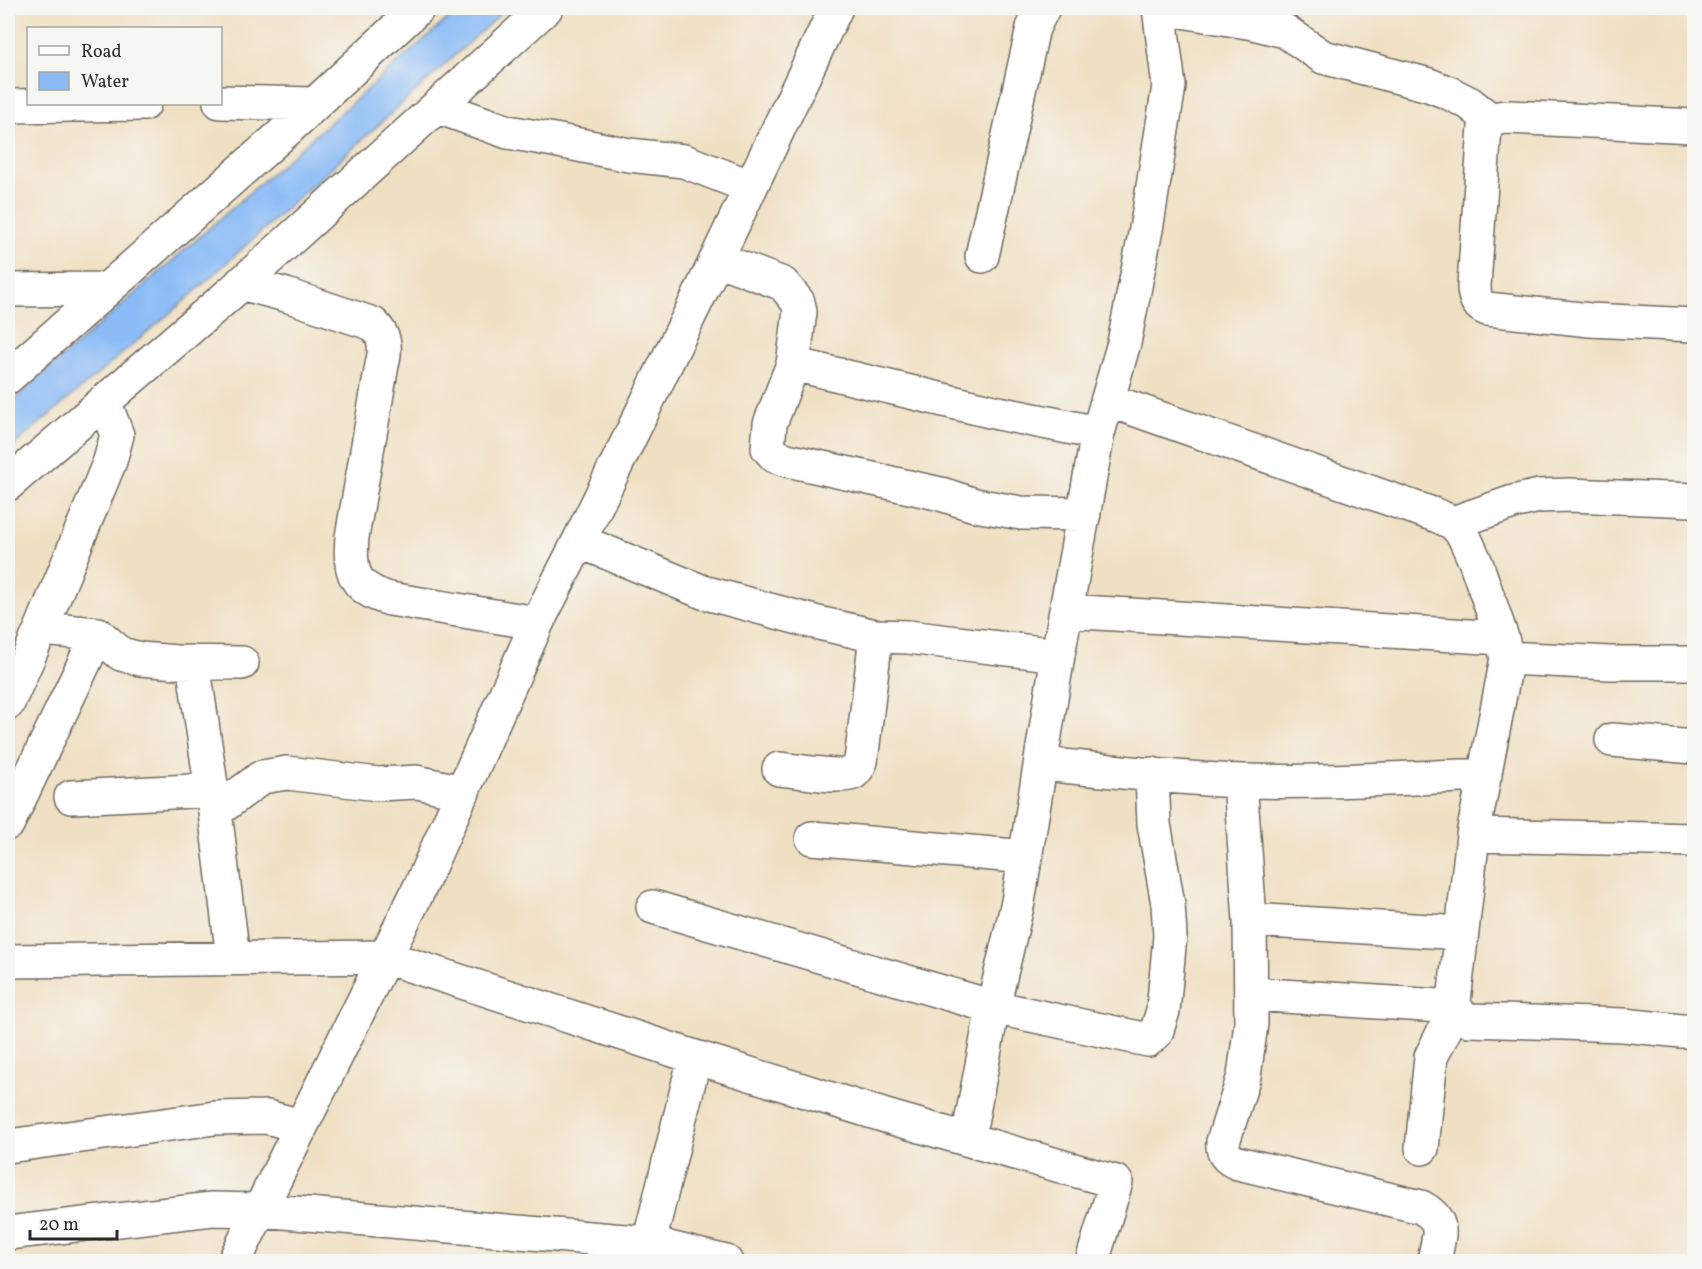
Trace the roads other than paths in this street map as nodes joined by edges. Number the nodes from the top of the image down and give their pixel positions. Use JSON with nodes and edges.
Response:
{"nodes":[{"id":1,"x":418,"y":8,"type":"edge"},
{"id":2,"x":546,"y":8,"type":"edge"},
{"id":3,"x":836,"y":8,"type":"edge"},
{"id":4,"x":1043,"y":8,"type":"edge"},
{"id":5,"x":1159,"y":8,"type":"edge"},
{"id":6,"x":1164,"y":8,"type":"edge"},
{"id":7,"x":222,"y":102,"type":"edge"},
{"id":8,"x":315,"y":104,"type":"junction"},
{"id":9,"x":76,"y":105,"type":"edge"},
{"id":10,"x":8,"y":106,"type":"edge"},
{"id":11,"x":438,"y":107,"type":"junction"},
{"id":12,"x":1492,"y":121,"type":"junction"},
{"id":13,"x":1695,"y":126,"type":"edge"},
{"id":14,"x":751,"y":187,"type":"junction"},
{"id":15,"x":982,"y":256,"type":"dead end"},
{"id":16,"x":717,"y":259,"type":"junction"},
{"id":17,"x":241,"y":283,"type":"junction"},
{"id":18,"x":107,"y":289,"type":"junction"},
{"id":19,"x":8,"y":290,"type":"edge"},
{"id":20,"x":1695,"y":325,"type":"edge"},
{"id":21,"x":793,"y":364,"type":"junction"},
{"id":22,"x":8,"y":377,"type":"edge"},
{"id":23,"x":1108,"y":400,"type":"junction"},
{"id":24,"x":104,"y":401,"type":"junction"},
{"id":25,"x":1098,"y":433,"type":"junction"},
{"id":26,"x":8,"y":484,"type":"edge"},
{"id":27,"x":1695,"y":500,"type":"edge"},
{"id":28,"x":1084,"y":514,"type":"junction"},
{"id":29,"x":1452,"y":524,"type":"junction"},
{"id":30,"x":579,"y":541,"type":"junction"},
{"id":31,"x":1066,"y":611,"type":"junction"},
{"id":32,"x":537,"y":623,"type":"junction"},
{"id":33,"x":45,"y":630,"type":"junction"},
{"id":34,"x":91,"y":634,"type":"junction"},
{"id":35,"x":876,"y":636,"type":"junction"},
{"id":36,"x":1504,"y":649,"type":"junction"},
{"id":37,"x":1058,"y":655,"type":"junction"},
{"id":38,"x":193,"y":662,"type":"junction"},
{"id":39,"x":242,"y":663,"type":"dead end"},
{"id":40,"x":1695,"y":663,"type":"edge"},
{"id":41,"x":8,"y":704,"type":"edge"},
{"id":42,"x":1611,"y":740,"type":"dead end"},
{"id":43,"x":1695,"y":747,"type":"edge"},
{"id":44,"x":1041,"y":764,"type":"junction"},
{"id":45,"x":779,"y":769,"type":"dead end"},
{"id":46,"x":1152,"y":774,"type":"junction"},
{"id":47,"x":1485,"y":775,"type":"junction"},
{"id":48,"x":1240,"y":781,"type":"junction"},
{"id":49,"x":463,"y":792,"type":"junction"},
{"id":50,"x":71,"y":797,"type":"dead end"},
{"id":51,"x":214,"y":801,"type":"junction"},
{"id":52,"x":11,"y":809,"type":"edge"},
{"id":53,"x":1473,"y":835,"type":"junction"},
{"id":54,"x":812,"y":838,"type":"dead end"},
{"id":55,"x":1695,"y":840,"type":"edge"},
{"id":56,"x":1026,"y":857,"type":"junction"},
{"id":57,"x":653,"y":907,"type":"dead end"},
{"id":58,"x":1250,"y":920,"type":"junction"},
{"id":59,"x":1462,"y":933,"type":"junction"},
{"id":60,"x":385,"y":957,"type":"junction"},
{"id":61,"x":233,"y":958,"type":"junction"},
{"id":62,"x":8,"y":961,"type":"edge"},
{"id":63,"x":1251,"y":994,"type":"junction"},
{"id":64,"x":993,"y":1007,"type":"junction"},
{"id":65,"x":1456,"y":1007,"type":"junction"},
{"id":66,"x":1695,"y":1031,"type":"edge"},
{"id":67,"x":695,"y":1057,"type":"junction"},
{"id":68,"x":301,"y":1126,"type":"junction"},
{"id":69,"x":968,"y":1139,"type":"junction"},
{"id":70,"x":8,"y":1146,"type":"edge"},
{"id":71,"x":1422,"y":1148,"type":"dead end"},
{"id":72,"x":260,"y":1209,"type":"junction"},
{"id":73,"x":8,"y":1233,"type":"edge"},
{"id":74,"x":649,"y":1243,"type":"junction"},
{"id":75,"x":234,"y":1262,"type":"edge"},
{"id":76,"x":726,"y":1262,"type":"edge"},
{"id":77,"x":1092,"y":1262,"type":"edge"},
{"id":78,"x":1434,"y":1262,"type":"edge"}],
"edges":[{"from":1,"to":8,"type":"street"},
{"from":2,"to":11,"type":"street"},
{"from":3,"to":14,"type":"street"},
{"from":4,"to":15,"type":"street"},
{"from":5,"to":23,"type":"street"},
{"from":6,"to":12,"type":"street"},
{"from":7,"to":8,"type":"street"},
{"from":8,"to":18,"type":"street"},
{"from":9,"to":10,"type":"street"},
{"from":11,"to":14,"type":"street"},
{"from":11,"to":17,"type":"street"},
{"from":12,"to":13,"type":"street"},
{"from":12,"to":20,"type":"street"},
{"from":14,"to":16,"type":"street"},
{"from":16,"to":21,"type":"street"},
{"from":16,"to":30,"type":"street"},
{"from":17,"to":24,"type":"street"},
{"from":17,"to":32,"type":"street"},
{"from":18,"to":19,"type":"street"},
{"from":18,"to":22,"type":"street"},
{"from":21,"to":25,"type":"street"},
{"from":21,"to":28,"type":"street"},
{"from":23,"to":25,"type":"street"},
{"from":23,"to":29,"type":"street"},
{"from":24,"to":26,"type":"street"},
{"from":24,"to":33,"type":"street"},
{"from":25,"to":28,"type":"street"},
{"from":27,"to":29,"type":"street"},
{"from":28,"to":31,"type":"street"},
{"from":29,"to":36,"type":"street"},
{"from":30,"to":32,"type":"street"},
{"from":30,"to":35,"type":"street"},
{"from":31,"to":36,"type":"street"},
{"from":31,"to":37,"type":"street"},
{"from":32,"to":49,"type":"street"},
{"from":33,"to":34,"type":"street"},
{"from":33,"to":41,"type":"street"},
{"from":34,"to":38,"type":"street"},
{"from":34,"to":52,"type":"street"},
{"from":35,"to":37,"type":"street"},
{"from":35,"to":45,"type":"street"},
{"from":36,"to":40,"type":"street"},
{"from":36,"to":47,"type":"street"},
{"from":37,"to":44,"type":"street"},
{"from":38,"to":39,"type":"street"},
{"from":38,"to":51,"type":"street"},
{"from":42,"to":43,"type":"street"},
{"from":44,"to":46,"type":"street"},
{"from":44,"to":56,"type":"street"},
{"from":46,"to":48,"type":"street"},
{"from":46,"to":64,"type":"street"},
{"from":47,"to":48,"type":"street"},
{"from":47,"to":53,"type":"street"},
{"from":48,"to":58,"type":"street"},
{"from":49,"to":51,"type":"street"},
{"from":49,"to":60,"type":"street"},
{"from":50,"to":51,"type":"street"},
{"from":51,"to":61,"type":"street"},
{"from":53,"to":55,"type":"street"},
{"from":53,"to":59,"type":"street"},
{"from":54,"to":56,"type":"street"},
{"from":56,"to":64,"type":"street"},
{"from":57,"to":64,"type":"street"},
{"from":58,"to":59,"type":"street"},
{"from":58,"to":63,"type":"street"},
{"from":59,"to":65,"type":"street"},
{"from":60,"to":61,"type":"street"},
{"from":60,"to":67,"type":"street"},
{"from":60,"to":68,"type":"street"},
{"from":61,"to":62,"type":"street"},
{"from":63,"to":65,"type":"street"},
{"from":63,"to":78,"type":"street"},
{"from":64,"to":69,"type":"street"},
{"from":65,"to":66,"type":"street"},
{"from":65,"to":71,"type":"street"},
{"from":67,"to":69,"type":"street"},
{"from":67,"to":74,"type":"street"},
{"from":68,"to":70,"type":"street"},
{"from":68,"to":72,"type":"street"},
{"from":69,"to":77,"type":"street"},
{"from":72,"to":73,"type":"street"},
{"from":72,"to":74,"type":"street"},
{"from":72,"to":75,"type":"street"},
{"from":74,"to":76,"type":"street"}]}
